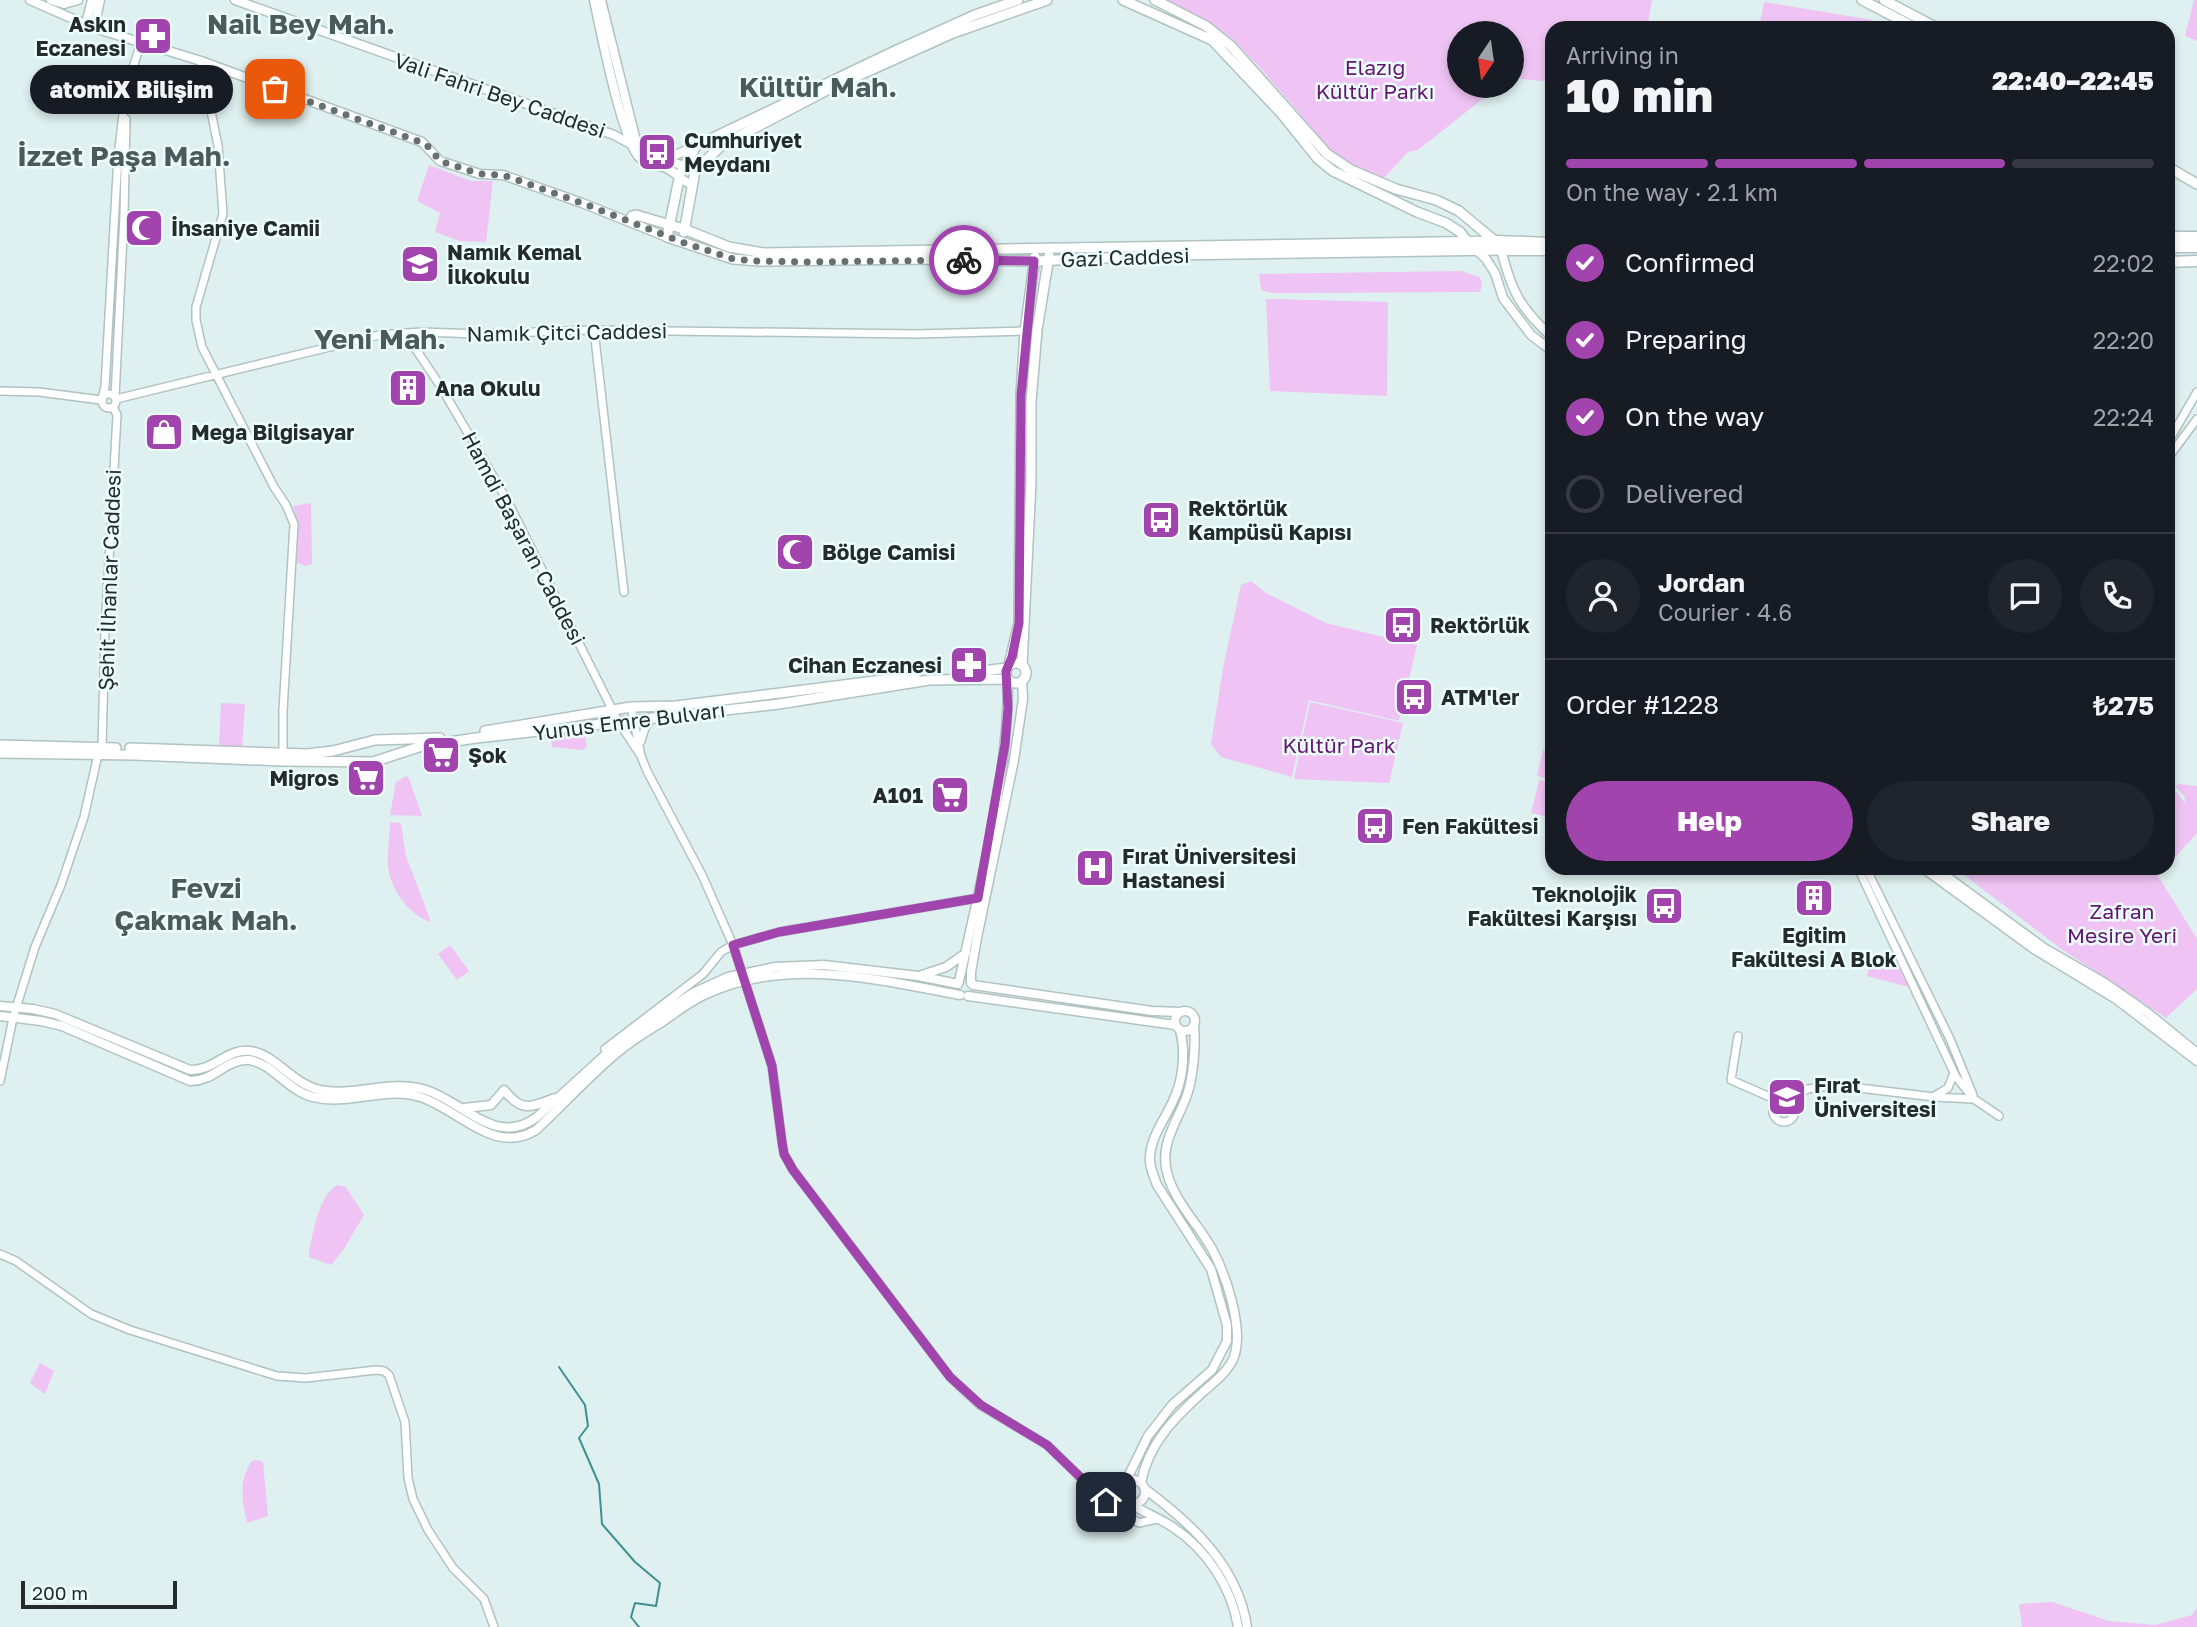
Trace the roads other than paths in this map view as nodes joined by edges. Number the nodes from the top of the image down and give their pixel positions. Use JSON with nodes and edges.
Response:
{"nodes":[{"id":1,"x":30,"y":0,"type":"edge"},
{"id":2,"x":51,"y":0,"type":"edge"},
{"id":3,"x":78,"y":0,"type":"edge"},
{"id":4,"x":92,"y":0,"type":"edge"},
{"id":5,"x":100,"y":0,"type":"edge"},
{"id":6,"x":235,"y":0,"type":"edge"},
{"id":7,"x":594,"y":0,"type":"edge"},
{"id":8,"x":601,"y":0,"type":"edge"},
{"id":9,"x":1018,"y":0,"type":"edge"},
{"id":10,"x":1047,"y":0,"type":"edge"},
{"id":11,"x":1123,"y":0,"type":"edge"},
{"id":12,"x":1154,"y":0,"type":"edge"},
{"id":13,"x":1862,"y":0,"type":"edge"},
{"id":14,"x":1884,"y":0,"type":"edge"},
{"id":15,"x":1902,"y":21,"type":"edge"},
{"id":16,"x":1924,"y":21,"type":"edge"},
{"id":17,"x":86,"y":24,"type":"junction"},
{"id":18,"x":94,"y":28,"type":"junction"},
{"id":19,"x":141,"y":42,"type":"junction"},
{"id":20,"x":201,"y":61,"type":"junction"},
{"id":21,"x":126,"y":90,"type":"junction"},
{"id":22,"x":622,"y":115,"type":"junction"},
{"id":23,"x":614,"y":135,"type":"junction"},
{"id":24,"x":634,"y":146,"type":"junction"},
{"id":25,"x":696,"y":146,"type":"junction"},
{"id":26,"x":666,"y":159,"type":"junction"},
{"id":27,"x":2175,"y":164,"type":"edge"},
{"id":28,"x":684,"y":165,"type":"junction"},
{"id":29,"x":695,"y":171,"type":"junction"},
{"id":30,"x":2175,"y":171,"type":"edge"},
{"id":31,"x":2197,"y":177,"type":"edge"},
{"id":32,"x":679,"y":178,"type":"junction"},
{"id":33,"x":691,"y":184,"type":"junction"},
{"id":34,"x":2197,"y":184,"type":"edge"},
{"id":35,"x":629,"y":221,"type":"junction"},
{"id":36,"x":670,"y":224,"type":"junction"},
{"id":37,"x":684,"y":229,"type":"junction"},
{"id":38,"x":667,"y":237,"type":"junction"},
{"id":39,"x":2175,"y":237,"type":"edge"},
{"id":40,"x":2197,"y":237,"type":"edge"},
{"id":41,"x":1467,"y":241,"type":"junction"},
{"id":42,"x":682,"y":242,"type":"junction"},
{"id":43,"x":1545,"y":243,"type":"edge"},
{"id":44,"x":1498,"y":245,"type":"junction"},
{"id":45,"x":2175,"y":247,"type":"edge"},
{"id":46,"x":2197,"y":247,"type":"edge"},
{"id":47,"x":1036,"y":248,"type":"junction"},
{"id":48,"x":1050,"y":248,"type":"junction"},
{"id":49,"x":1545,"y":249,"type":"edge"},
{"id":50,"x":1477,"y":250,"type":"junction"},
{"id":51,"x":2175,"y":253,"type":"edge"},
{"id":52,"x":2197,"y":253,"type":"edge"},
{"id":53,"x":1048,"y":259,"type":"junction"},
{"id":54,"x":1034,"y":261,"type":"junction"},
{"id":55,"x":2197,"y":261,"type":"edge"},
{"id":56,"x":2175,"y":262,"type":"edge"},
{"id":57,"x":594,"y":330,"type":"junction"},
{"id":58,"x":1025,"y":331,"type":"junction"},
{"id":59,"x":1545,"y":331,"type":"edge"},
{"id":60,"x":405,"y":333,"type":"junction"},
{"id":61,"x":1545,"y":346,"type":"edge"},
{"id":62,"x":217,"y":374,"type":"junction"},
{"id":63,"x":2197,"y":387,"type":"edge"},
{"id":64,"x":0,"y":391,"type":"edge"},
{"id":65,"x":2197,"y":392,"type":"edge"},
{"id":66,"x":102,"y":399,"type":"junction"},
{"id":67,"x":115,"y":401,"type":"junction"},
{"id":68,"x":2197,"y":419,"type":"edge"},
{"id":69,"x":2175,"y":430,"type":"edge"},
{"id":70,"x":2175,"y":449,"type":"edge"},
{"id":71,"x":624,"y":592,"type":"dead end"},
{"id":72,"x":1022,"y":665,"type":"junction"},
{"id":73,"x":1008,"y":666,"type":"junction"},
{"id":74,"x":1008,"y":680,"type":"junction"},
{"id":75,"x":1022,"y":681,"type":"junction"},
{"id":76,"x":631,"y":708,"type":"junction"},
{"id":77,"x":614,"y":710,"type":"junction"},
{"id":78,"x":652,"y":716,"type":"junction"},
{"id":79,"x":634,"y":718,"type":"junction"},
{"id":80,"x":618,"y":721,"type":"junction"},
{"id":81,"x":640,"y":745,"type":"junction"},
{"id":82,"x":0,"y":746,"type":"edge"},
{"id":83,"x":100,"y":750,"type":"junction"},
{"id":84,"x":0,"y":753,"type":"edge"},
{"id":85,"x":283,"y":754,"type":"junction"},
{"id":86,"x":641,"y":756,"type":"junction"},
{"id":87,"x":1862,"y":875,"type":"edge"},
{"id":88,"x":1869,"y":875,"type":"edge"},
{"id":89,"x":1933,"y":875,"type":"edge"},
{"id":90,"x":1945,"y":875,"type":"edge"},
{"id":91,"x":978,"y":898,"type":"junction"},
{"id":92,"x":733,"y":945,"type":"junction"},
{"id":93,"x":966,"y":953,"type":"junction"},
{"id":94,"x":918,"y":976,"type":"junction"},
{"id":95,"x":744,"y":977,"type":"junction"},
{"id":96,"x":958,"y":983,"type":"junction"},
{"id":97,"x":972,"y":984,"type":"junction"},
{"id":98,"x":1918,"y":985,"type":"junction"},
{"id":99,"x":964,"y":995,"type":"junction"},
{"id":100,"x":0,"y":1006,"type":"edge"},
{"id":101,"x":17,"y":1007,"type":"junction"},
{"id":102,"x":1181,"y":1012,"type":"junction"},
{"id":103,"x":0,"y":1016,"type":"edge"},
{"id":104,"x":13,"y":1018,"type":"junction"},
{"id":105,"x":1194,"y":1027,"type":"junction"},
{"id":106,"x":1178,"y":1028,"type":"junction"},
{"id":107,"x":1738,"y":1037,"type":"dead end"},
{"id":108,"x":605,"y":1049,"type":"dead end"},
{"id":109,"x":2197,"y":1053,"type":"edge"},
{"id":110,"x":2197,"y":1061,"type":"edge"},
{"id":111,"x":1955,"y":1073,"type":"junction"},
{"id":112,"x":0,"y":1082,"type":"edge"},
{"id":113,"x":558,"y":1097,"type":"junction"},
{"id":114,"x":1934,"y":1097,"type":"junction"},
{"id":115,"x":1974,"y":1099,"type":"junction"},
{"id":116,"x":461,"y":1108,"type":"junction"},
{"id":117,"x":1999,"y":1116,"type":"dead end"},
{"id":118,"x":0,"y":1254,"type":"edge"},
{"id":119,"x":1125,"y":1483,"type":"junction"},
{"id":120,"x":1143,"y":1486,"type":"junction"},
{"id":121,"x":1130,"y":1503,"type":"junction"},
{"id":122,"x":1157,"y":1519,"type":"junction"},
{"id":123,"x":494,"y":1627,"type":"edge"},
{"id":124,"x":1238,"y":1627,"type":"edge"},
{"id":125,"x":1247,"y":1627,"type":"edge"}],
"edges":[{"from":1,"to":17,"type":"main road","name":"Gazi Caddesi"},
{"from":2,"to":3,"type":"main road"},
{"from":4,"to":17,"type":"main road"},
{"from":5,"to":18,"type":"main road"},
{"from":6,"to":23,"type":"main road","name":"Vali Fahri Bey Caddesi"},
{"from":7,"to":22,"type":"main road"},
{"from":8,"to":24,"type":"main road"},
{"from":9,"to":25,"type":"main road"},
{"from":10,"to":29,"type":"main road"},
{"from":11,"to":41,"type":"main road"},
{"from":12,"to":44,"type":"main road"},
{"from":13,"to":15,"type":"main road"},
{"from":14,"to":16,"type":"main road"},
{"from":17,"to":18,"type":"main road","name":"Gazi Caddesi"},
{"from":18,"to":19,"type":"main road","name":"Gazi Caddesi"},
{"from":19,"to":20,"type":"main road","name":"Gazi Caddesi"},
{"from":19,"to":21,"type":"street"},
{"from":20,"to":35,"type":"main road","name":"Gazi Caddesi"},
{"from":20,"to":62,"type":"street"},
{"from":21,"to":66,"type":"street"},
{"from":21,"to":67,"type":"street","name":"Şehit İlhanlar Caddesi"},
{"from":22,"to":23,"type":"main road"},
{"from":22,"to":24,"type":"main road"},
{"from":23,"to":24,"type":"main road","name":"Vali Fahri Bey Caddesi"},
{"from":24,"to":26,"type":"main road","name":"Vali Fahri Bey Caddesi"},
{"from":24,"to":32,"type":"main road"},
{"from":25,"to":26,"type":"main road"},
{"from":25,"to":28,"type":"main road"},
{"from":26,"to":28,"type":"main road","name":"Vali Fahri Bey Caddesi"},
{"from":27,"to":31,"type":"main road"},
{"from":28,"to":29,"type":"main road","name":"Vali Fahri Bey Caddesi"},
{"from":28,"to":32,"type":"main road"},
{"from":29,"to":33,"type":"main road"},
{"from":30,"to":34,"type":"main road"},
{"from":32,"to":33,"type":"main road"},
{"from":32,"to":36,"type":"main road"},
{"from":33,"to":37,"type":"main road"},
{"from":35,"to":36,"type":"main road","name":"Gazi Caddesi"},
{"from":35,"to":38,"type":"main road","name":"Gazi Caddesi"},
{"from":36,"to":37,"type":"main road","name":"Gazi Caddesi"},
{"from":36,"to":38,"type":"main road"},
{"from":37,"to":42,"type":"main road"},
{"from":37,"to":47,"type":"main road","name":"Gazi Caddesi"},
{"from":38,"to":42,"type":"main road","name":"Gazi Caddesi"},
{"from":39,"to":40,"type":"highway"},
{"from":41,"to":44,"type":"main road","name":"Gazi Caddesi"},
{"from":41,"to":48,"type":"main road","name":"Gazi Caddesi"},
{"from":41,"to":50,"type":"main road"},
{"from":42,"to":54,"type":"main road","name":"Gazi Caddesi"},
{"from":43,"to":44,"type":"highway"},
{"from":44,"to":49,"type":"highway"},
{"from":44,"to":50,"type":"main road","name":"Gazi Caddesi"},
{"from":44,"to":59,"type":"main road"},
{"from":45,"to":46,"type":"highway"},
{"from":47,"to":48,"type":"main road","name":"Gazi Caddesi"},
{"from":47,"to":54,"type":"main road"},
{"from":48,"to":53,"type":"main road"},
{"from":50,"to":53,"type":"main road","name":"Gazi Caddesi"},
{"from":50,"to":61,"type":"main road"},
{"from":51,"to":52,"type":"highway"},
{"from":53,"to":54,"type":"main road","name":"Gazi Caddesi"},
{"from":53,"to":72,"type":"main road"},
{"from":54,"to":58,"type":"main road"},
{"from":55,"to":56,"type":"highway"},
{"from":57,"to":58,"type":"street","name":"Namık Çitci Caddesi"},
{"from":57,"to":60,"type":"street","name":"Namık Çitci Caddesi"},
{"from":57,"to":71,"type":"street"},
{"from":58,"to":73,"type":"main road"},
{"from":60,"to":62,"type":"street","name":"Namık Çitci Caddesi"},
{"from":60,"to":77,"type":"street","name":"Hamdi Başaran Caddesi"},
{"from":62,"to":67,"type":"street","name":"Namık Çitci Caddesi"},
{"from":62,"to":85,"type":"street"},
{"from":63,"to":65,"type":"street"},
{"from":64,"to":66,"type":"street"},
{"from":65,"to":69,"type":"street"},
{"from":66,"to":67,"type":"street","name":"Namık Çitci Caddesi"},
{"from":66,"to":67,"type":"street"},
{"from":67,"to":83,"type":"street","name":"Şehit İlhanlar Caddesi"},
{"from":68,"to":70,"type":"street"},
{"from":72,"to":73,"type":"main road"},
{"from":72,"to":75,"type":"main road"},
{"from":73,"to":74,"type":"main road"},
{"from":73,"to":76,"type":"main road","name":"Yunus Emre Bulvarı"},
{"from":74,"to":75,"type":"main road"},
{"from":74,"to":78,"type":"main road","name":"Yunus Emre Bulvarı"},
{"from":74,"to":91,"type":"main road"},
{"from":75,"to":97,"type":"main road"},
{"from":76,"to":77,"type":"main road","name":"Yunus Emre Bulvarı"},
{"from":76,"to":79,"type":"street"},
{"from":77,"to":80,"type":"street","name":"Hamdi Başaran Caddesi"},
{"from":77,"to":85,"type":"main road","name":"Yunus Emre Bulvarı"},
{"from":78,"to":79,"type":"main road","name":"Yunus Emre Bulvarı"},
{"from":78,"to":81,"type":"street"},
{"from":79,"to":80,"type":"main road","name":"Yunus Emre Bulvarı"},
{"from":79,"to":81,"type":"street"},
{"from":80,"to":83,"type":"main road","name":"Yunus Emre Bulvarı"},
{"from":80,"to":86,"type":"street","name":"Hamdi Başaran Caddesi"},
{"from":81,"to":86,"type":"street"},
{"from":82,"to":83,"type":"main road","name":"Yunus Emre Bulvarı"},
{"from":83,"to":84,"type":"main road","name":"Yunus Emre Bulvarı"},
{"from":83,"to":85,"type":"main road","name":"Yunus Emre Bulvarı"},
{"from":83,"to":101,"type":"street","name":"Şehit İlhanlar Caddesi"},
{"from":86,"to":92,"type":"street"},
{"from":87,"to":98,"type":"street"},
{"from":88,"to":98,"type":"street"},
{"from":89,"to":110,"type":"main road"},
{"from":90,"to":109,"type":"main road"},
{"from":91,"to":92,"type":"street"},
{"from":91,"to":93,"type":"main road"},
{"from":92,"to":95,"type":"street"},
{"from":92,"to":108,"type":"street"},
{"from":93,"to":94,"type":"main road"},
{"from":93,"to":96,"type":"main road"},
{"from":94,"to":95,"type":"main road"},
{"from":94,"to":96,"type":"main road"},
{"from":95,"to":99,"type":"main road"},
{"from":95,"to":104,"type":"main road"},
{"from":95,"to":113,"type":"main road"},
{"from":95,"to":122,"type":"street"},
{"from":96,"to":97,"type":"main road"},
{"from":96,"to":99,"type":"main road"},
{"from":97,"to":99,"type":"main road"},
{"from":97,"to":102,"type":"main road"},
{"from":98,"to":111,"type":"street"},
{"from":98,"to":115,"type":"street"},
{"from":99,"to":106,"type":"main road"},
{"from":100,"to":101,"type":"main road"},
{"from":101,"to":104,"type":"street","name":"Şehit İlhanlar Caddesi"},
{"from":101,"to":116,"type":"main road"},
{"from":102,"to":105,"type":"main road"},
{"from":102,"to":106,"type":"main road"},
{"from":103,"to":104,"type":"main road"},
{"from":104,"to":112,"type":"street","name":"Şehit İlhanlar Caddesi"},
{"from":105,"to":106,"type":"main road"},
{"from":105,"to":120,"type":"main road"},
{"from":106,"to":119,"type":"main road"},
{"from":107,"to":114,"type":"street"},
{"from":111,"to":114,"type":"street"},
{"from":111,"to":115,"type":"street"},
{"from":113,"to":116,"type":"main road"},
{"from":113,"to":116,"type":"main road"},
{"from":114,"to":115,"type":"street"},
{"from":115,"to":117,"type":"street"},
{"from":118,"to":123,"type":"street"},
{"from":119,"to":120,"type":"main road"},
{"from":119,"to":121,"type":"main road"},
{"from":120,"to":121,"type":"main road"},
{"from":120,"to":125,"type":"main road"},
{"from":121,"to":122,"type":"main road"},
{"from":122,"to":124,"type":"main road"}]}
